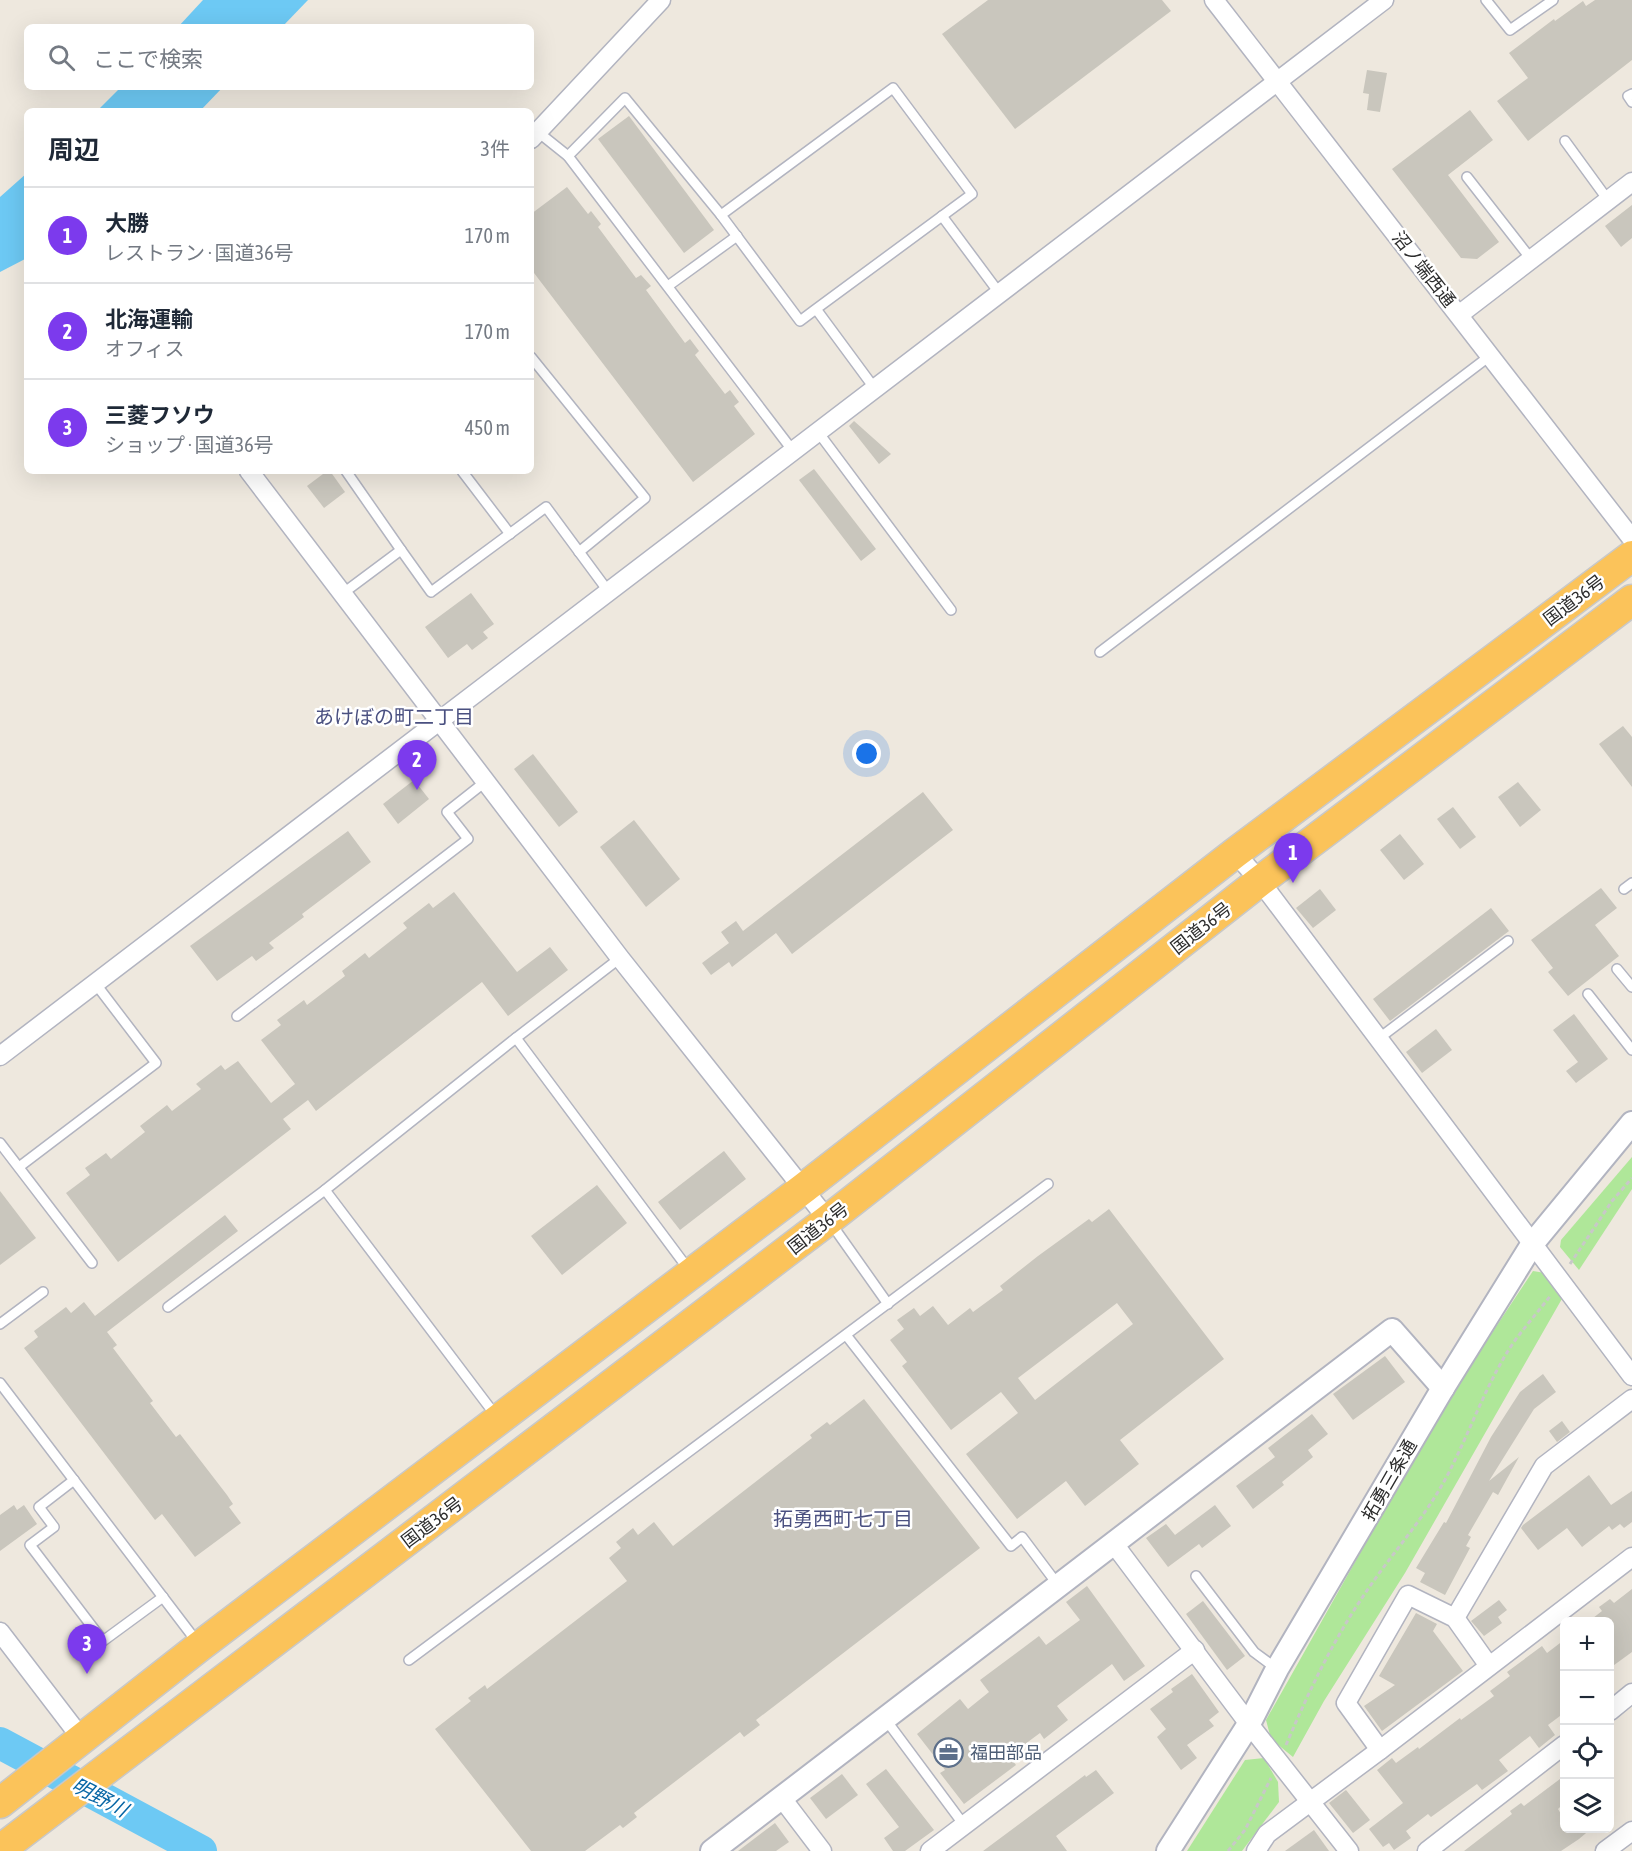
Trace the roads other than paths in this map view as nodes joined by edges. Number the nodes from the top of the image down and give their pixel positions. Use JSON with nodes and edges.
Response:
{"nodes":[{"id":1,"x":661,"y":0,"type":"edge"},
{"id":2,"x":1215,"y":0,"type":"edge"},
{"id":3,"x":1384,"y":0,"type":"edge"},
{"id":4,"x":1486,"y":0,"type":"edge"},
{"id":5,"x":1553,"y":0,"type":"edge"},
{"id":6,"x":1278,"y":82,"type":"junction"},
{"id":7,"x":1632,"y":94,"type":"edge"},
{"id":8,"x":1632,"y":102,"type":"edge"},
{"id":9,"x":534,"y":135,"type":"edge"},
{"id":10,"x":1565,"y":141,"type":"dead end"},
{"id":11,"x":568,"y":156,"type":"junction"},
{"id":12,"x":1467,"y":177,"type":"dead end"},
{"id":13,"x":1632,"y":182,"type":"edge"},
{"id":14,"x":1608,"y":200,"type":"junction"},
{"id":15,"x":721,"y":215,"type":"junction"},
{"id":16,"x":942,"y":216,"type":"junction"},
{"id":17,"x":737,"y":236,"type":"junction"},
{"id":18,"x":1531,"y":259,"type":"junction"},
{"id":19,"x":668,"y":286,"type":"junction"},
{"id":20,"x":1000,"y":294,"type":"junction"},
{"id":21,"x":816,"y":309,"type":"junction"},
{"id":22,"x":1460,"y":314,"type":"junction"},
{"id":23,"x":1491,"y":355,"type":"junction"},
{"id":24,"x":534,"y":361,"type":"edge"},
{"id":25,"x":875,"y":389,"type":"junction"},
{"id":26,"x":818,"y":432,"type":"junction"},
{"id":27,"x":793,"y":451,"type":"junction"},
{"id":28,"x":251,"y":474,"type":"edge"},
{"id":29,"x":348,"y":474,"type":"edge"},
{"id":30,"x":464,"y":474,"type":"edge"},
{"id":31,"x":510,"y":534,"type":"junction"},
{"id":32,"x":1632,"y":539,"type":"edge"},
{"id":33,"x":400,"y":550,"type":"junction"},
{"id":34,"x":579,"y":552,"type":"junction"},
{"id":35,"x":1632,"y":556,"type":"edge"},
{"id":36,"x":608,"y":591,"type":"junction"},
{"id":37,"x":342,"y":594,"type":"junction"},
{"id":38,"x":1632,"y":600,"type":"edge"},
{"id":39,"x":951,"y":610,"type":"dead end"},
{"id":40,"x":1100,"y":652,"type":"dead end"},
{"id":41,"x":438,"y":721,"type":"junction"},
{"id":42,"x":485,"y":782,"type":"junction"},
{"id":43,"x":1235,"y":853,"type":"junction"},
{"id":44,"x":1260,"y":881,"type":"junction"},
{"id":45,"x":1632,"y":883,"type":"edge"},
{"id":46,"x":1624,"y":889,"type":"dead end"},
{"id":47,"x":1508,"y":941,"type":"dead end"},
{"id":48,"x":620,"y":958,"type":"junction"},
{"id":49,"x":1617,"y":969,"type":"dead end"},
{"id":50,"x":95,"y":983,"type":"junction"},
{"id":51,"x":1632,"y":987,"type":"edge"},
{"id":52,"x":1588,"y":994,"type":"dead end"},
{"id":53,"x":237,"y":1016,"type":"dead end"},
{"id":54,"x":516,"y":1038,"type":"junction"},
{"id":55,"x":1378,"y":1039,"type":"junction"},
{"id":56,"x":1632,"y":1050,"type":"edge"},
{"id":57,"x":0,"y":1056,"type":"edge"},
{"id":58,"x":1632,"y":1123,"type":"edge"},
{"id":59,"x":0,"y":1143,"type":"edge"},
{"id":60,"x":19,"y":1167,"type":"junction"},
{"id":61,"x":1048,"y":1184,"type":"dead end"},
{"id":62,"x":804,"y":1188,"type":"junction"},
{"id":63,"x":325,"y":1190,"type":"junction"},
{"id":64,"x":828,"y":1220,"type":"junction"},
{"id":65,"x":1533,"y":1243,"type":"junction"},
{"id":66,"x":92,"y":1263,"type":"dead end"},
{"id":67,"x":692,"y":1274,"type":"junction"},
{"id":68,"x":43,"y":1292,"type":"dead end"},
{"id":69,"x":888,"y":1304,"type":"junction"},
{"id":70,"x":168,"y":1307,"type":"dead end"},
{"id":71,"x":0,"y":1324,"type":"edge"},
{"id":72,"x":846,"y":1335,"type":"junction"},
{"id":73,"x":1632,"y":1376,"type":"edge"},
{"id":74,"x":0,"y":1383,"type":"edge"},
{"id":75,"x":1443,"y":1388,"type":"junction"},
{"id":76,"x":1632,"y":1399,"type":"edge"},
{"id":77,"x":499,"y":1420,"type":"junction"},
{"id":78,"x":74,"y":1480,"type":"junction"},
{"id":79,"x":1114,"y":1544,"type":"junction"},
{"id":80,"x":1632,"y":1557,"type":"edge"},
{"id":81,"x":1196,"y":1576,"type":"dead end"},
{"id":82,"x":1058,"y":1585,"type":"junction"},
{"id":83,"x":162,"y":1597,"type":"junction"},
{"id":84,"x":1455,"y":1618,"type":"junction"},
{"id":85,"x":0,"y":1632,"type":"edge"},
{"id":86,"x":200,"y":1646,"type":"junction"},
{"id":87,"x":1195,"y":1650,"type":"junction"},
{"id":88,"x":409,"y":1660,"type":"dead end"},
{"id":89,"x":1489,"y":1666,"type":"junction"},
{"id":90,"x":1277,"y":1669,"type":"junction"},
{"id":91,"x":1632,"y":1693,"type":"edge"},
{"id":92,"x":1614,"y":1708,"type":"edge"},
{"id":93,"x":884,"y":1718,"type":"junction"},
{"id":94,"x":1249,"y":1724,"type":"junction"},
{"id":95,"x":71,"y":1748,"type":"junction"},
{"id":96,"x":1560,"y":1748,"type":"edge"},
{"id":97,"x":1380,"y":1750,"type":"junction"},
{"id":98,"x":781,"y":1797,"type":"junction"},
{"id":99,"x":0,"y":1803,"type":"edge"},
{"id":100,"x":1311,"y":1803,"type":"junction"},
{"id":101,"x":964,"y":1825,"type":"junction"},
{"id":102,"x":1632,"y":1831,"type":"edge"},
{"id":103,"x":0,"y":1850,"type":"edge"},
{"id":104,"x":712,"y":1851,"type":"edge"},
{"id":105,"x":822,"y":1851,"type":"edge"},
{"id":106,"x":930,"y":1851,"type":"edge"},
{"id":107,"x":1168,"y":1851,"type":"edge"},
{"id":108,"x":1256,"y":1851,"type":"edge"},
{"id":109,"x":1349,"y":1851,"type":"edge"},
{"id":110,"x":1427,"y":1851,"type":"edge"},
{"id":111,"x":1605,"y":1851,"type":"edge"}],
"edges":[{"from":1,"to":9,"type":"street"},
{"from":2,"to":6,"type":"street","name":"沼ノ端西通"},
{"from":3,"to":6,"type":"street"},
{"from":4,"to":5,"type":"lane"},
{"from":6,"to":20,"type":"street"},
{"from":6,"to":22,"type":"street","name":"沼ノ端西通"},
{"from":7,"to":8,"type":"lane"},
{"from":9,"to":11,"type":"lane"},
{"from":10,"to":14,"type":"lane"},
{"from":11,"to":15,"type":"lane"},
{"from":11,"to":19,"type":"lane"},
{"from":12,"to":18,"type":"lane"},
{"from":13,"to":14,"type":"street"},
{"from":14,"to":18,"type":"street"},
{"from":15,"to":16,"type":"lane"},
{"from":15,"to":17,"type":"lane"},
{"from":16,"to":20,"type":"lane"},
{"from":16,"to":21,"type":"lane"},
{"from":17,"to":19,"type":"lane"},
{"from":17,"to":21,"type":"lane"},
{"from":18,"to":22,"type":"street"},
{"from":19,"to":27,"type":"lane"},
{"from":20,"to":25,"type":"street"},
{"from":21,"to":25,"type":"lane"},
{"from":22,"to":23,"type":"street","name":"沼ノ端西通"},
{"from":23,"to":32,"type":"street","name":"沼ノ端西通"},
{"from":23,"to":40,"type":"lane"},
{"from":24,"to":34,"type":"lane"},
{"from":25,"to":26,"type":"street"},
{"from":26,"to":27,"type":"street"},
{"from":26,"to":39,"type":"lane"},
{"from":27,"to":36,"type":"street"},
{"from":28,"to":37,"type":"street"},
{"from":29,"to":33,"type":"lane"},
{"from":30,"to":31,"type":"lane"},
{"from":31,"to":33,"type":"lane"},
{"from":31,"to":34,"type":"lane"},
{"from":33,"to":37,"type":"lane"},
{"from":34,"to":36,"type":"lane"},
{"from":35,"to":43,"type":"highway","name":"国道36号"},
{"from":36,"to":41,"type":"street"},
{"from":37,"to":41,"type":"street"},
{"from":38,"to":44,"type":"highway","name":"国道36号"},
{"from":41,"to":42,"type":"street"},
{"from":41,"to":50,"type":"street"},
{"from":42,"to":48,"type":"street"},
{"from":42,"to":53,"type":"lane"},
{"from":43,"to":44,"type":"street"},
{"from":43,"to":62,"type":"highway","name":"国道36号"},
{"from":44,"to":55,"type":"street"},
{"from":44,"to":64,"type":"highway","name":"国道36号"},
{"from":45,"to":46,"type":"lane"},
{"from":47,"to":55,"type":"lane"},
{"from":48,"to":54,"type":"lane"},
{"from":48,"to":62,"type":"street"},
{"from":49,"to":51,"type":"lane"},
{"from":50,"to":57,"type":"street"},
{"from":50,"to":60,"type":"lane"},
{"from":52,"to":56,"type":"lane"},
{"from":54,"to":63,"type":"lane"},
{"from":54,"to":67,"type":"lane"},
{"from":55,"to":65,"type":"street"},
{"from":58,"to":65,"type":"street","name":"拓勇三条通"},
{"from":59,"to":60,"type":"lane"},
{"from":60,"to":66,"type":"lane"},
{"from":61,"to":69,"type":"lane"},
{"from":62,"to":64,"type":"street"},
{"from":62,"to":67,"type":"highway","name":"国道36号"},
{"from":63,"to":70,"type":"lane"},
{"from":63,"to":77,"type":"lane"},
{"from":64,"to":69,"type":"lane"},
{"from":64,"to":103,"type":"highway","name":"国道36号"},
{"from":65,"to":73,"type":"street"},
{"from":65,"to":75,"type":"street","name":"拓勇三条通"},
{"from":67,"to":77,"type":"highway","name":"国道36号"},
{"from":68,"to":71,"type":"lane"},
{"from":69,"to":72,"type":"lane"},
{"from":72,"to":82,"type":"lane"},
{"from":72,"to":88,"type":"lane"},
{"from":74,"to":78,"type":"lane"},
{"from":75,"to":79,"type":"street"},
{"from":75,"to":90,"type":"street","name":"拓勇三条通"},
{"from":76,"to":84,"type":"street"},
{"from":77,"to":86,"type":"highway","name":"国道36号"},
{"from":78,"to":83,"type":"lane"},
{"from":78,"to":83,"type":"lane"},
{"from":79,"to":82,"type":"street"},
{"from":79,"to":87,"type":"street"},
{"from":80,"to":89,"type":"street"},
{"from":81,"to":90,"type":"lane"},
{"from":82,"to":93,"type":"street"},
{"from":83,"to":86,"type":"lane"},
{"from":84,"to":89,"type":"street"},
{"from":84,"to":97,"type":"street"},
{"from":85,"to":95,"type":"street"},
{"from":86,"to":95,"type":"highway","name":"国道36号"},
{"from":87,"to":94,"type":"street"},
{"from":87,"to":101,"type":"street"},
{"from":89,"to":97,"type":"street"},
{"from":90,"to":94,"type":"street","name":"拓勇三条通"},
{"from":91,"to":92,"type":"street"},
{"from":93,"to":98,"type":"street"},
{"from":93,"to":101,"type":"lane"},
{"from":94,"to":100,"type":"street"},
{"from":94,"to":107,"type":"street","name":"拓勇三条通"},
{"from":95,"to":99,"type":"highway","name":"国道36号"},
{"from":96,"to":110,"type":"street"},
{"from":97,"to":100,"type":"street"},
{"from":98,"to":104,"type":"street"},
{"from":98,"to":105,"type":"street"},
{"from":100,"to":108,"type":"street"},
{"from":100,"to":109,"type":"street"},
{"from":101,"to":106,"type":"street"},
{"from":102,"to":111,"type":"street"}]}
